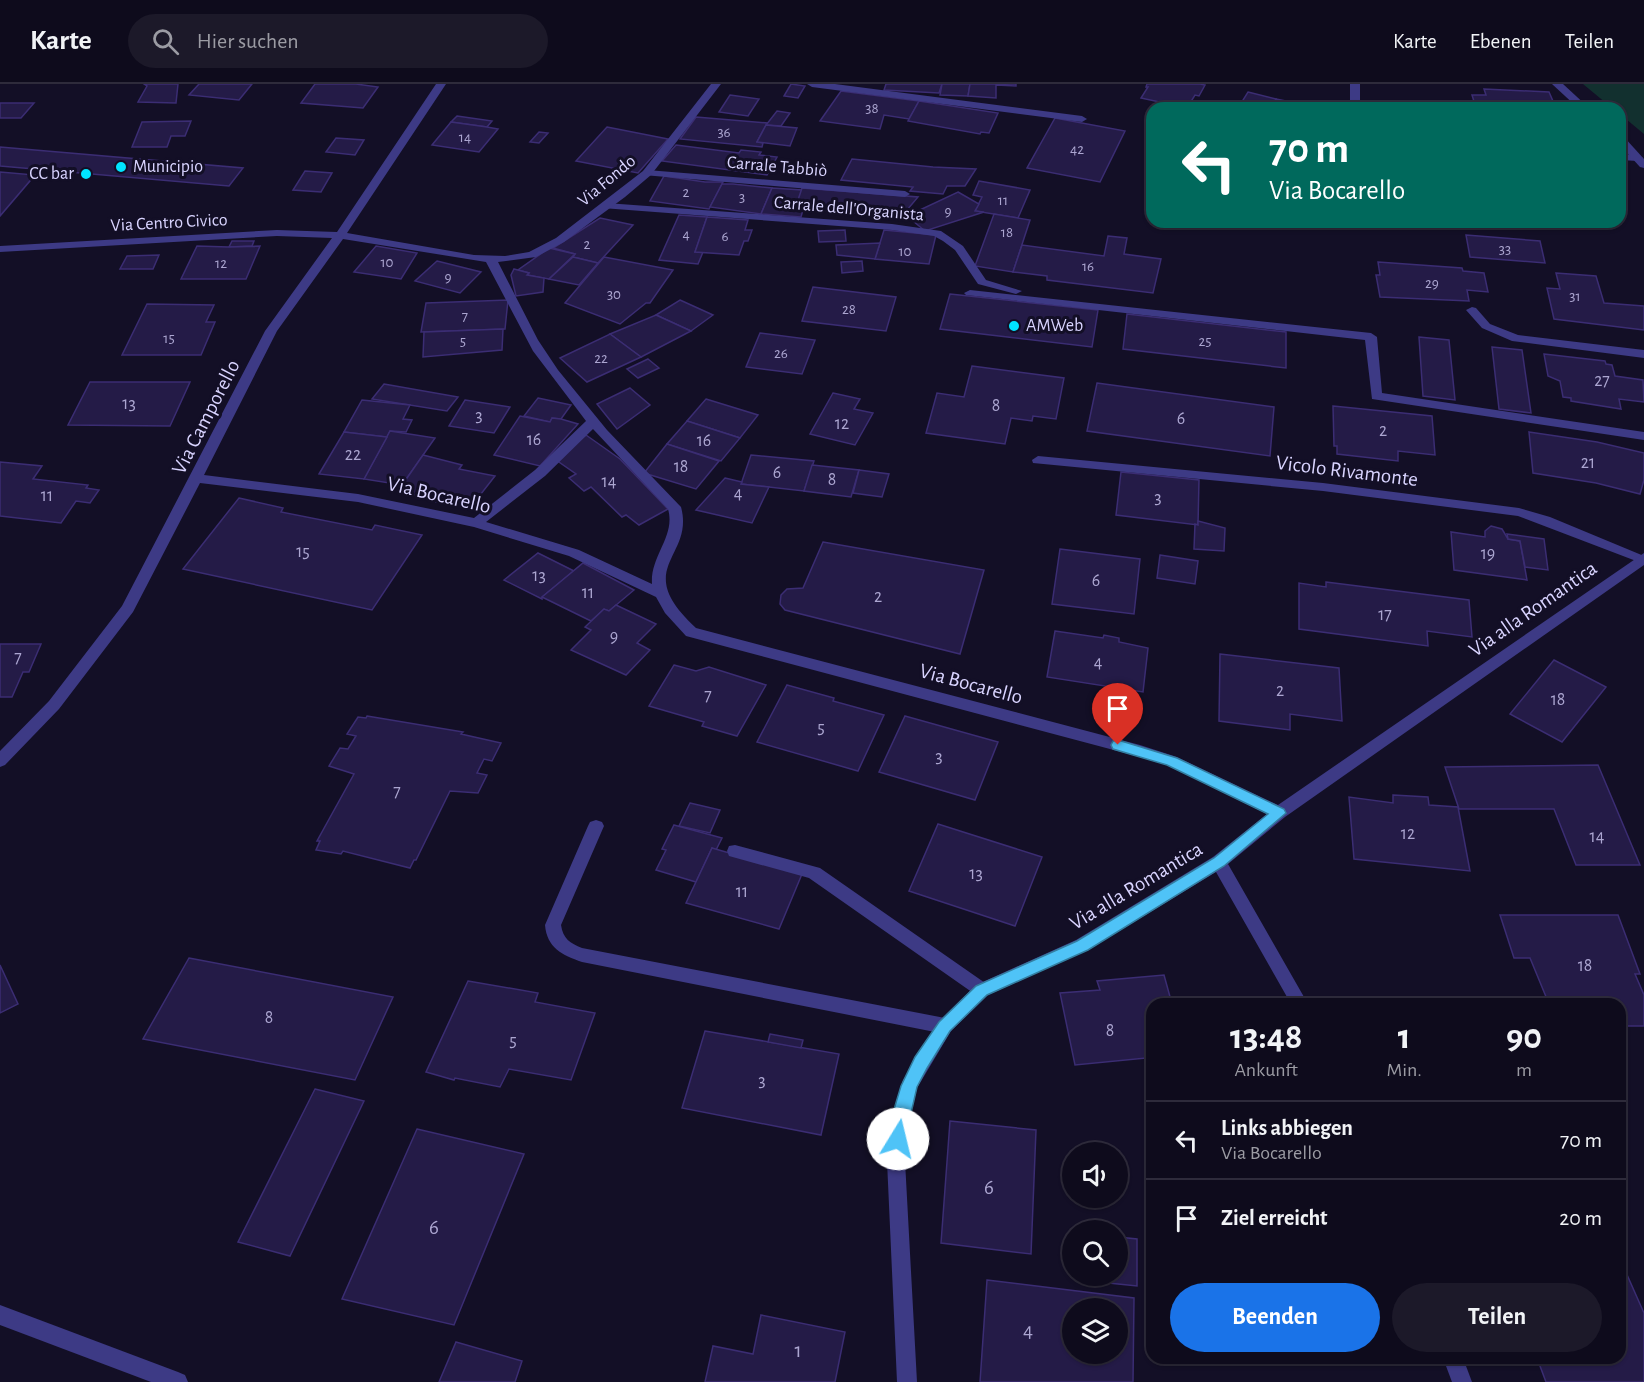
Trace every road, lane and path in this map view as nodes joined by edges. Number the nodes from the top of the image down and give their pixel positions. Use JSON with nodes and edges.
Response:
{"nodes":[{"id":1,"x":441,"y":84,"type":"edge"},
{"id":2,"x":716,"y":84,"type":"edge"},
{"id":3,"x":812,"y":84,"type":"edge"},
{"id":4,"x":1355,"y":84,"type":"edge"},
{"id":5,"x":1557,"y":84,"type":"edge"},
{"id":6,"x":860,"y":87,"type":"edge"},
{"id":7,"x":1355,"y":102,"type":"edge"},
{"id":8,"x":1577,"y":102,"type":"edge"},
{"id":9,"x":1082,"y":119,"type":"dead end"},
{"id":10,"x":1626,"y":145,"type":"edge"},
{"id":11,"x":1626,"y":158,"type":"edge"},
{"id":12,"x":1641,"y":161,"type":"edge"},
{"id":13,"x":647,"y":173,"type":"junction"},
{"id":14,"x":905,"y":194,"type":"dead end"},
{"id":15,"x":606,"y":206,"type":"junction"},
{"id":16,"x":340,"y":235,"type":"junction"},
{"id":17,"x":0,"y":249,"type":"edge"},
{"id":18,"x":490,"y":259,"type":"junction"},
{"id":19,"x":970,"y":293,"type":"dead end"},
{"id":20,"x":1064,"y":303,"type":"junction"},
{"id":21,"x":1472,"y":310,"type":"dead end"},
{"id":22,"x":1644,"y":354,"type":"edge"},
{"id":23,"x":593,"y":422,"type":"junction"},
{"id":24,"x":1644,"y":436,"type":"edge"},
{"id":25,"x":1038,"y":460,"type":"dead end"},
{"id":26,"x":196,"y":478,"type":"junction"},
{"id":27,"x":476,"y":523,"type":"junction"},
{"id":28,"x":1643,"y":559,"type":"edge"},
{"id":29,"x":661,"y":594,"type":"junction"},
{"id":30,"x":0,"y":761,"type":"edge"},
{"id":31,"x":1279,"y":813,"type":"junction"},
{"id":32,"x":596,"y":826,"type":"dead end"},
{"id":33,"x":735,"y":851,"type":"dead end"},
{"id":34,"x":1219,"y":862,"type":"junction"},
{"id":35,"x":982,"y":990,"type":"junction"},
{"id":36,"x":1297,"y":998,"type":"edge"},
{"id":37,"x":945,"y":1026,"type":"junction"},
{"id":38,"x":0,"y":1315,"type":"edge"},
{"id":39,"x":1455,"y":1364,"type":"edge"},
{"id":40,"x":178,"y":1382,"type":"edge"},
{"id":41,"x":906,"y":1382,"type":"edge"},
{"id":42,"x":1462,"y":1382,"type":"edge"}],
"edges":[{"from":1,"to":16,"type":"street","name":"Via Camporello"},
{"from":2,"to":13,"type":"street","name":"Via Fondo"},
{"from":3,"to":6,"type":"street"},
{"from":4,"to":7,"type":"street"},
{"from":5,"to":8,"type":"street"},
{"from":6,"to":9,"type":"street"},
{"from":10,"to":12,"type":"street"},
{"from":11,"to":12,"type":"street"},
{"from":13,"to":14,"type":"street","name":"Carrale Tabbiò"},
{"from":13,"to":15,"type":"street","name":"Via Fondo"},
{"from":15,"to":18,"type":"street","name":"Via Fondo"},
{"from":15,"to":20,"type":"street","name":"Carrale dell'Organista"},
{"from":16,"to":17,"type":"street","name":"Via Centro Civico"},
{"from":16,"to":18,"type":"street","name":"Via Fondo"},
{"from":16,"to":26,"type":"street","name":"Via Camporello"},
{"from":18,"to":23,"type":"street"},
{"from":19,"to":20,"type":"street"},
{"from":20,"to":24,"type":"street"},
{"from":21,"to":22,"type":"street"},
{"from":23,"to":27,"type":"street"},
{"from":23,"to":29,"type":"street"},
{"from":25,"to":28,"type":"street","name":"Vicolo Rivamonte"},
{"from":26,"to":27,"type":"street","name":"Via Bocarello"},
{"from":26,"to":30,"type":"street","name":"Via Camporello"},
{"from":27,"to":29,"type":"street","name":"Via Bocarello"},
{"from":28,"to":31,"type":"street","name":"Via alla Romantica"},
{"from":29,"to":31,"type":"street","name":"Via Bocarello"},
{"from":31,"to":34,"type":"street","name":"Via alla Romantica"},
{"from":32,"to":37,"type":"street"},
{"from":33,"to":35,"type":"street"},
{"from":34,"to":35,"type":"street","name":"Via alla Romantica"},
{"from":34,"to":36,"type":"street"},
{"from":35,"to":37,"type":"street","name":"Via alla Romantica"},
{"from":37,"to":41,"type":"street","name":"Via alla Romantica"},
{"from":38,"to":40,"type":"street"},
{"from":39,"to":42,"type":"street"}]}
